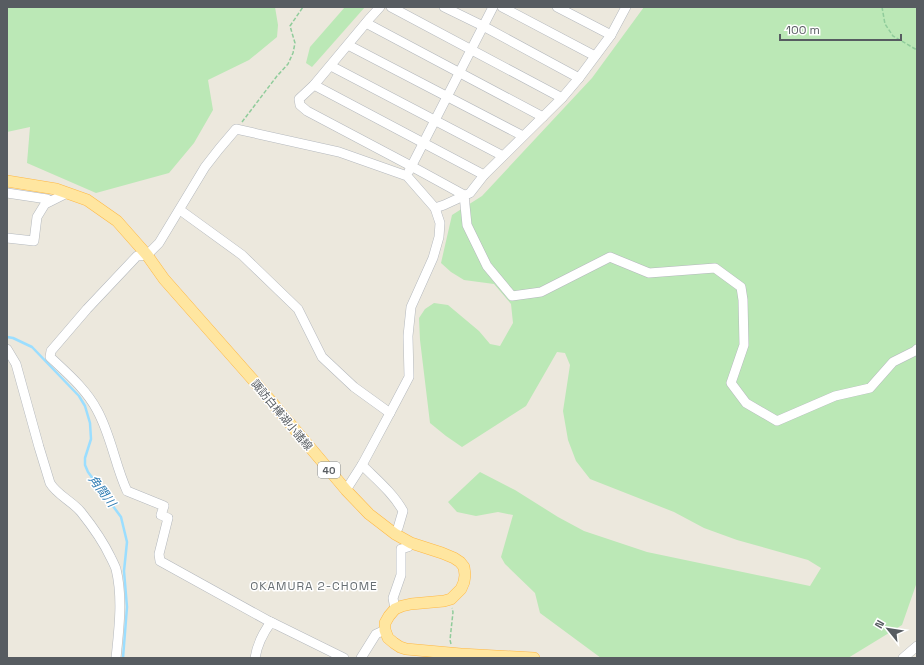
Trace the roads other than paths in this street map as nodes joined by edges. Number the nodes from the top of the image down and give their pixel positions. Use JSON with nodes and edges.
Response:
{"nodes":[{"id":1,"x":380,"y":7,"type":"edge"},
{"id":2,"x":391,"y":7,"type":"edge"},
{"id":3,"x":444,"y":7,"type":"edge"},
{"id":4,"x":493,"y":7,"type":"edge"},
{"id":5,"x":502,"y":7,"type":"edge"},
{"id":6,"x":557,"y":7,"type":"edge"},
{"id":7,"x":626,"y":7,"type":"edge"},
{"id":8,"x":366,"y":23,"type":"junction"},
{"id":9,"x":483,"y":26,"type":"junction"},
{"id":10,"x":611,"y":35,"type":"junction"},
{"id":11,"x":348,"y":45,"type":"junction"},
{"id":12,"x":471,"y":50,"type":"junction"},
{"id":13,"x":594,"y":56,"type":"junction"},
{"id":14,"x":331,"y":66,"type":"junction"},
{"id":15,"x":459,"y":73,"type":"junction"},
{"id":16,"x":579,"y":78,"type":"junction"},
{"id":17,"x":314,"y":85,"type":"junction"},
{"id":18,"x":447,"y":97,"type":"junction"},
{"id":19,"x":562,"y":98,"type":"junction"},
{"id":20,"x":543,"y":117,"type":"junction"},
{"id":21,"x":435,"y":120,"type":"junction"},
{"id":22,"x":523,"y":136,"type":"junction"},
{"id":23,"x":423,"y":143,"type":"junction"},
{"id":24,"x":503,"y":156,"type":"junction"},
{"id":25,"x":411,"y":166,"type":"junction"},
{"id":26,"x":484,"y":175,"type":"junction"},
{"id":27,"x":407,"y":176,"type":"junction"},
{"id":28,"x":7,"y":181,"type":"edge"},
{"id":29,"x":7,"y":193,"type":"edge"},
{"id":30,"x":67,"y":193,"type":"junction"},
{"id":31,"x":464,"y":195,"type":"junction"},
{"id":32,"x":50,"y":201,"type":"junction"},
{"id":33,"x":435,"y":208,"type":"junction"},
{"id":34,"x":180,"y":210,"type":"junction"},
{"id":35,"x":7,"y":238,"type":"edge"},
{"id":36,"x":147,"y":255,"type":"junction"},
{"id":37,"x":7,"y":349,"type":"edge"},
{"id":38,"x":917,"y":349,"type":"edge"},
{"id":39,"x":390,"y":414,"type":"junction"},
{"id":40,"x":362,"y":465,"type":"junction"},
{"id":41,"x":346,"y":490,"type":"junction"},
{"id":42,"x":398,"y":528,"type":"dead end"},
{"id":43,"x":412,"y":543,"type":"junction"},
{"id":44,"x":395,"y":609,"type":"junction"},
{"id":45,"x":274,"y":624,"type":"junction"},
{"id":46,"x":385,"y":630,"type":"junction"},
{"id":47,"x":917,"y":646,"type":"edge"},
{"id":48,"x":458,"y":655,"type":"edge"},
{"id":49,"x":116,"y":658,"type":"edge"},
{"id":50,"x":255,"y":658,"type":"edge"},
{"id":51,"x":344,"y":658,"type":"edge"},
{"id":52,"x":361,"y":658,"type":"edge"},
{"id":53,"x":534,"y":658,"type":"edge"},
{"id":54,"x":903,"y":658,"type":"edge"}],
"edges":[{"from":1,"to":8,"type":"street"},
{"from":2,"to":12,"type":"street"},
{"from":3,"to":9,"type":"street"},
{"from":4,"to":9,"type":"street"},
{"from":5,"to":13,"type":"street"},
{"from":6,"to":10,"type":"street"},
{"from":7,"to":10,"type":"street"},
{"from":8,"to":11,"type":"street"},
{"from":8,"to":15,"type":"street"},
{"from":9,"to":12,"type":"street"},
{"from":9,"to":16,"type":"street"},
{"from":10,"to":13,"type":"street"},
{"from":11,"to":14,"type":"street"},
{"from":11,"to":18,"type":"street"},
{"from":12,"to":15,"type":"street"},
{"from":12,"to":19,"type":"street"},
{"from":13,"to":16,"type":"street"},
{"from":14,"to":17,"type":"street"},
{"from":14,"to":21,"type":"street"},
{"from":15,"to":18,"type":"street"},
{"from":15,"to":20,"type":"street"},
{"from":16,"to":19,"type":"street"},
{"from":17,"to":23,"type":"street"},
{"from":17,"to":25,"type":"street"},
{"from":18,"to":21,"type":"street"},
{"from":18,"to":22,"type":"street"},
{"from":19,"to":20,"type":"street"},
{"from":20,"to":22,"type":"street"},
{"from":21,"to":23,"type":"street"},
{"from":21,"to":24,"type":"street"},
{"from":22,"to":24,"type":"street"},
{"from":23,"to":25,"type":"street"},
{"from":23,"to":26,"type":"street"},
{"from":24,"to":26,"type":"street"},
{"from":25,"to":27,"type":"street"},
{"from":25,"to":31,"type":"street"},
{"from":26,"to":31,"type":"street"},
{"from":27,"to":33,"type":"street"},
{"from":27,"to":34,"type":"street"},
{"from":28,"to":30,"type":"main road","name":"諏訪白樺湖小諸線","number":"40"},
{"from":29,"to":32,"type":"street"},
{"from":30,"to":32,"type":"street"},
{"from":30,"to":36,"type":"main road","name":"諏訪白樺湖小諸線","number":"40"},
{"from":31,"to":33,"type":"street"},
{"from":31,"to":38,"type":"street"},
{"from":32,"to":35,"type":"street"},
{"from":33,"to":39,"type":"street"},
{"from":34,"to":36,"type":"street"},
{"from":34,"to":39,"type":"street"},
{"from":36,"to":41,"type":"main road","name":"諏訪白樺湖小諸線","number":"40"},
{"from":36,"to":45,"type":"street"},
{"from":37,"to":49,"type":"street"},
{"from":39,"to":40,"type":"street"},
{"from":40,"to":41,"type":"street"},
{"from":40,"to":42,"type":"street"},
{"from":41,"to":43,"type":"main road","name":"諏訪白樺湖小諸線","number":"40"},
{"from":43,"to":44,"type":"street"},
{"from":43,"to":44,"type":"main road","name":"諏訪白樺湖小諸線","number":"40"},
{"from":44,"to":46,"type":"main road"},
{"from":45,"to":50,"type":"street"},
{"from":45,"to":51,"type":"street"},
{"from":46,"to":48,"type":"main road"},
{"from":46,"to":52,"type":"street"},
{"from":47,"to":54,"type":"street"},
{"from":48,"to":53,"type":"main road"}]}
